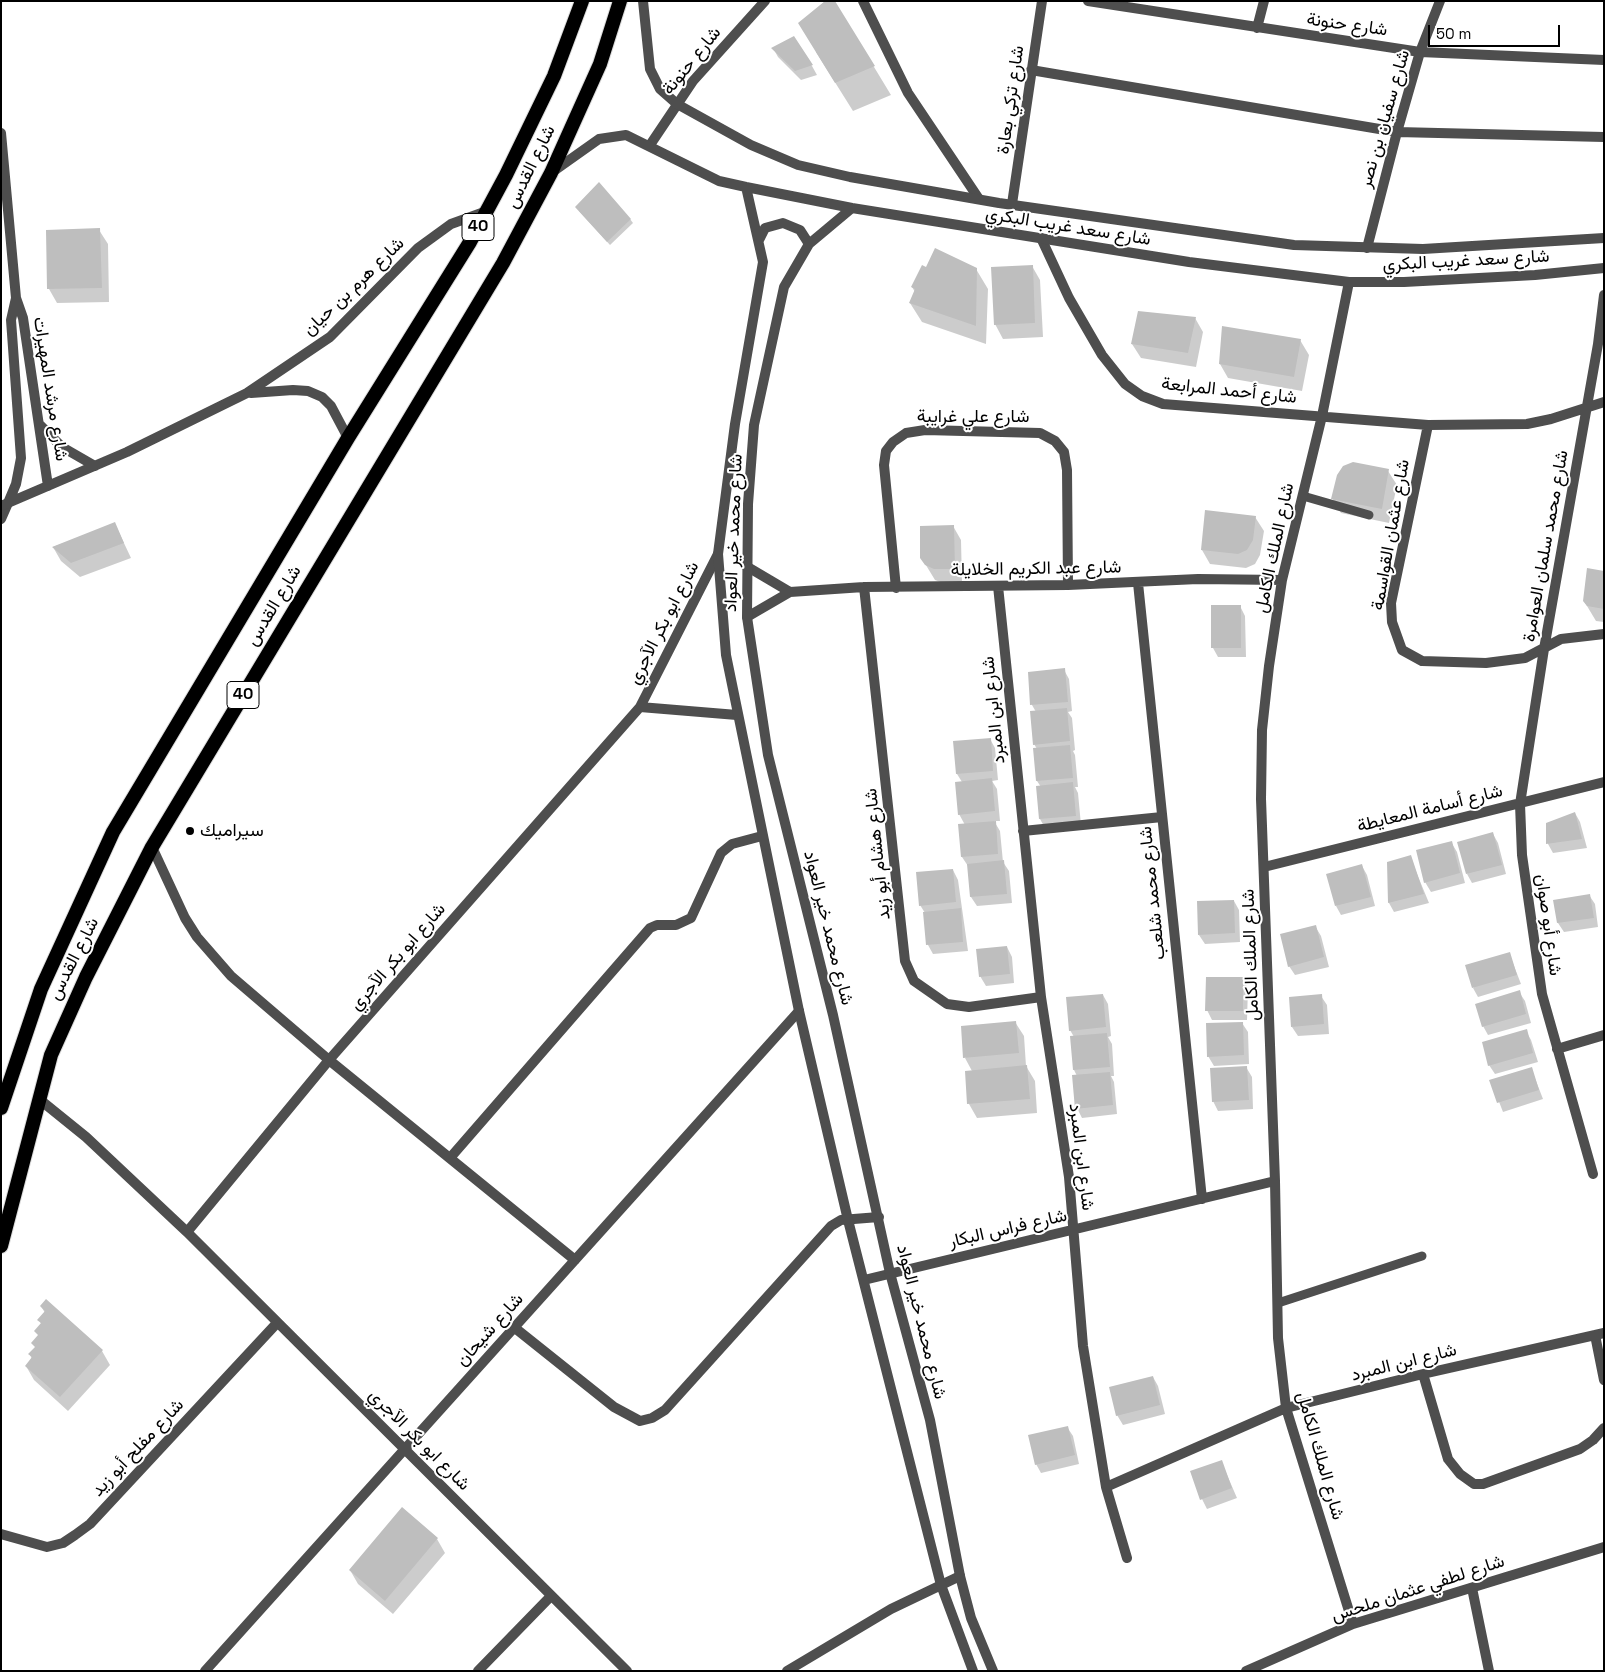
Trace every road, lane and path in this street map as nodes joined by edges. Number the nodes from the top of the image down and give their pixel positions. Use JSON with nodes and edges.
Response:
{"nodes":[{"id":1,"x":582,"y":1,"type":"edge"},
{"id":2,"x":620,"y":1,"type":"edge"},
{"id":3,"x":644,"y":1,"type":"edge"},
{"id":4,"x":765,"y":1,"type":"edge"},
{"id":5,"x":863,"y":1,"type":"edge"},
{"id":6,"x":1042,"y":1,"type":"edge"},
{"id":7,"x":1088,"y":1,"type":"edge"},
{"id":8,"x":1264,"y":1,"type":"edge"},
{"id":9,"x":1440,"y":1,"type":"edge"},
{"id":10,"x":1257,"y":28,"type":"junction"},
{"id":11,"x":1420,"y":52,"type":"junction"},
{"id":12,"x":1604,"y":60,"type":"edge"},
{"id":13,"x":1031,"y":70,"type":"junction"},
{"id":14,"x":677,"y":104,"type":"junction"},
{"id":15,"x":1397,"y":132,"type":"junction"},
{"id":16,"x":1,"y":133,"type":"edge"},
{"id":17,"x":1604,"y":137,"type":"edge"},
{"id":18,"x":650,"y":145,"type":"junction"},
{"id":19,"x":551,"y":173,"type":"junction"},
{"id":20,"x":746,"y":187,"type":"junction"},
{"id":21,"x":978,"y":199,"type":"junction"},
{"id":22,"x":1012,"y":204,"type":"junction"},
{"id":23,"x":852,"y":208,"type":"junction"},
{"id":24,"x":487,"y":211,"type":"junction"},
{"id":25,"x":1042,"y":238,"type":"junction"},
{"id":26,"x":1604,"y":238,"type":"edge"},
{"id":27,"x":759,"y":240,"type":"junction"},
{"id":28,"x":809,"y":244,"type":"junction"},
{"id":29,"x":1367,"y":248,"type":"junction"},
{"id":30,"x":1604,"y":268,"type":"edge"},
{"id":31,"x":1349,"y":282,"type":"junction"},
{"id":32,"x":1604,"y":295,"type":"edge"},
{"id":33,"x":16,"y":298,"type":"junction"},
{"id":34,"x":247,"y":393,"type":"junction"},
{"id":35,"x":1604,"y":402,"type":"edge"},
{"id":36,"x":1587,"y":407,"type":"junction"},
{"id":37,"x":1322,"y":416,"type":"junction"},
{"id":38,"x":39,"y":424,"type":"junction"},
{"id":39,"x":1428,"y":425,"type":"junction"},
{"id":40,"x":348,"y":438,"type":"junction"},
{"id":41,"x":95,"y":466,"type":"junction"},
{"id":42,"x":48,"y":486,"type":"junction"},
{"id":43,"x":1303,"y":496,"type":"junction"},
{"id":44,"x":4,"y":503,"type":"edge"},
{"id":45,"x":1369,"y":515,"type":"dead end"},
{"id":46,"x":1,"y":519,"type":"edge"},
{"id":47,"x":718,"y":554,"type":"junction"},
{"id":48,"x":746,"y":566,"type":"junction"},
{"id":49,"x":1282,"y":580,"type":"junction"},
{"id":50,"x":1138,"y":583,"type":"junction"},
{"id":51,"x":1068,"y":585,"type":"junction"},
{"id":52,"x":998,"y":586,"type":"junction"},
{"id":53,"x":864,"y":587,"type":"junction"},
{"id":54,"x":896,"y":588,"type":"junction"},
{"id":55,"x":790,"y":592,"type":"junction"},
{"id":56,"x":747,"y":617,"type":"junction"},
{"id":57,"x":1604,"y":634,"type":"edge"},
{"id":58,"x":1544,"y":649,"type":"junction"},
{"id":59,"x":640,"y":707,"type":"junction"},
{"id":60,"x":736,"y":715,"type":"junction"},
{"id":61,"x":1604,"y":782,"type":"edge"},
{"id":62,"x":1520,"y":804,"type":"junction"},
{"id":63,"x":1162,"y":817,"type":"junction"},
{"id":64,"x":1023,"y":831,"type":"junction"},
{"id":65,"x":762,"y":836,"type":"junction"},
{"id":66,"x":152,"y":847,"type":"junction"},
{"id":67,"x":1264,"y":868,"type":"junction"},
{"id":68,"x":1041,"y":997,"type":"junction"},
{"id":69,"x":799,"y":1011,"type":"junction"},
{"id":70,"x":1604,"y":1035,"type":"edge"},
{"id":71,"x":1557,"y":1049,"type":"junction"},
{"id":72,"x":329,"y":1060,"type":"junction"},
{"id":73,"x":39,"y":1099,"type":"junction"},
{"id":74,"x":1,"y":1108,"type":"edge"},
{"id":75,"x":450,"y":1158,"type":"junction"},
{"id":76,"x":1593,"y":1174,"type":"dead end"},
{"id":77,"x":1275,"y":1181,"type":"junction"},
{"id":78,"x":1202,"y":1199,"type":"junction"},
{"id":79,"x":879,"y":1217,"type":"junction"},
{"id":80,"x":848,"y":1220,"type":"junction"},
{"id":81,"x":1073,"y":1231,"type":"junction"},
{"id":82,"x":187,"y":1232,"type":"junction"},
{"id":83,"x":1,"y":1246,"type":"edge"},
{"id":84,"x":1422,"y":1256,"type":"dead end"},
{"id":85,"x":575,"y":1260,"type":"junction"},
{"id":86,"x":890,"y":1273,"type":"junction"},
{"id":87,"x":864,"y":1280,"type":"junction"},
{"id":88,"x":1278,"y":1303,"type":"junction"},
{"id":89,"x":277,"y":1323,"type":"junction"},
{"id":90,"x":515,"y":1328,"type":"junction"},
{"id":91,"x":1599,"y":1334,"type":"edge"},
{"id":92,"x":1423,"y":1374,"type":"junction"},
{"id":93,"x":1604,"y":1380,"type":"edge"},
{"id":94,"x":1286,"y":1408,"type":"junction"},
{"id":95,"x":1604,"y":1428,"type":"edge"},
{"id":96,"x":405,"y":1448,"type":"junction"},
{"id":97,"x":1106,"y":1487,"type":"junction"},
{"id":98,"x":1,"y":1534,"type":"edge"},
{"id":99,"x":1604,"y":1547,"type":"edge"},
{"id":100,"x":1127,"y":1558,"type":"dead end"},
{"id":101,"x":960,"y":1576,"type":"junction"},
{"id":102,"x":941,"y":1585,"type":"junction"},
{"id":103,"x":1472,"y":1588,"type":"junction"},
{"id":104,"x":551,"y":1596,"type":"junction"},
{"id":105,"x":1353,"y":1624,"type":"junction"},
{"id":106,"x":205,"y":1671,"type":"edge"},
{"id":107,"x":478,"y":1671,"type":"edge"},
{"id":108,"x":627,"y":1671,"type":"edge"},
{"id":109,"x":786,"y":1671,"type":"edge"},
{"id":110,"x":973,"y":1671,"type":"edge"},
{"id":111,"x":993,"y":1671,"type":"edge"},
{"id":112,"x":1246,"y":1671,"type":"edge"},
{"id":113,"x":1489,"y":1671,"type":"edge"}],
"edges":[{"from":1,"to":24,"type":"highway","name":"شارع القدس","number":"40"},
{"from":2,"to":19,"type":"highway","name":"شارع القدس","number":"40"},
{"from":3,"to":14,"type":"street","name":"شارع سعد غريب البكري"},
{"from":4,"to":14,"type":"street","name":"شارع حنونة"},
{"from":5,"to":21,"type":"street"},
{"from":6,"to":13,"type":"street","name":"شارع تركي بعارة"},
{"from":7,"to":10,"type":"street","name":"شارع حنونة"},
{"from":8,"to":10,"type":"street"},
{"from":9,"to":11,"type":"street","name":"شارع سفيان بن نصر"},
{"from":10,"to":11,"type":"street","name":"شارع حنونة"},
{"from":11,"to":12,"type":"street","name":"شارع حنونة"},
{"from":11,"to":15,"type":"street","name":"شارع سفيان بن نصر"},
{"from":13,"to":15,"type":"street"},
{"from":13,"to":22,"type":"street","name":"شارع تركي بعارة"},
{"from":14,"to":18,"type":"street","name":"شارع حنونة"},
{"from":14,"to":21,"type":"street","name":"شارع سعد غريب البكري"},
{"from":15,"to":17,"type":"street"},
{"from":15,"to":29,"type":"street","name":"شارع سفيان بن نصر"},
{"from":16,"to":33,"type":"street","name":"شارع مرشد المهيرات"},
{"from":18,"to":19,"type":"street","name":"شارع سعد غريب البكري"},
{"from":18,"to":20,"type":"street","name":"شارع سعد غريب البكري"},
{"from":19,"to":66,"type":"highway","name":"شارع القدس","number":"40"},
{"from":20,"to":23,"type":"street","name":"شارع سعد غريب البكري"},
{"from":20,"to":27,"type":"street","name":"شارع محمد خير العواد"},
{"from":21,"to":22,"type":"street","name":"شارع سعد غريب البكري"},
{"from":22,"to":29,"type":"street","name":"شارع سعد غريب البكري"},
{"from":23,"to":25,"type":"street","name":"شارع سعد غريب البكري"},
{"from":23,"to":28,"type":"street","name":"شارع محمد خير العواد"},
{"from":24,"to":34,"type":"street","name":"شارع هرم بن حيان"},
{"from":24,"to":40,"type":"highway","name":"شارع القدس","number":"40"},
{"from":25,"to":31,"type":"street","name":"شارع سعد غريب البكري"},
{"from":25,"to":37,"type":"street","name":"شارع أحمد المرابعة"},
{"from":26,"to":29,"type":"street","name":"شارع سعد غريب البكري"},
{"from":27,"to":28,"type":"street"},
{"from":27,"to":47,"type":"street","name":"شارع محمد خير العواد"},
{"from":28,"to":48,"type":"street","name":"شارع محمد خير العواد"},
{"from":30,"to":31,"type":"street","name":"شارع سعد غريب البكري"},
{"from":31,"to":37,"type":"street","name":"شارع الملك الكامل"},
{"from":32,"to":36,"type":"street","name":"شارع محمد سلمان العوامرة"},
{"from":33,"to":38,"type":"street","name":"شارع مرشد المهيرات"},
{"from":33,"to":44,"type":"street","name":"شارع مرشد المهيرات"},
{"from":34,"to":40,"type":"street","name":"شارع هرم بن حيان"},
{"from":34,"to":41,"type":"street","name":"شارع هرم بن حيان"},
{"from":35,"to":36,"type":"street","name":"شارع أحمد المرابعة"},
{"from":36,"to":39,"type":"street","name":"شارع أحمد المرابعة"},
{"from":36,"to":58,"type":"street","name":"شارع محمد سلمان العوامرة"},
{"from":37,"to":39,"type":"street","name":"شارع أحمد المرابعة"},
{"from":37,"to":43,"type":"street","name":"شارع الملك الكامل"},
{"from":38,"to":41,"type":"street"},
{"from":38,"to":42,"type":"street","name":"شارع مرشد المهيرات"},
{"from":39,"to":58,"type":"street","name":"شارع عثمان القواسمة"},
{"from":40,"to":74,"type":"highway","name":"شارع القدس","number":"40"},
{"from":41,"to":42,"type":"street","name":"شارع هرم بن حيان"},
{"from":42,"to":44,"type":"street","name":"شارع هرم بن حيان"},
{"from":43,"to":45,"type":"lane"},
{"from":43,"to":49,"type":"street","name":"شارع الملك الكامل"},
{"from":44,"to":46,"type":"street","name":"شارع مرشد المهيرات"},
{"from":47,"to":59,"type":"street","name":"شارع ابو بكر الآجري"},
{"from":47,"to":60,"type":"street","name":"شارع محمد خير العواد"},
{"from":48,"to":55,"type":"street"},
{"from":48,"to":56,"type":"street","name":"شارع محمد خير العواد"},
{"from":49,"to":50,"type":"street","name":"شارع عبد الكريم الخلايلة"},
{"from":49,"to":67,"type":"street","name":"شارع الملك الكامل"},
{"from":50,"to":51,"type":"street","name":"شارع عبد الكريم الخلايلة"},
{"from":50,"to":63,"type":"street","name":"شارع محمد شلعب"},
{"from":51,"to":52,"type":"street","name":"شارع عبد الكريم الخلايلة"},
{"from":51,"to":54,"type":"street","name":"شارع علي غرايبة"},
{"from":52,"to":54,"type":"street","name":"شارع عبد الكريم الخلايلة"},
{"from":52,"to":64,"type":"street","name":"شارع ابن المبرد"},
{"from":53,"to":54,"type":"street","name":"شارع عبد الكريم الخلايلة"},
{"from":53,"to":55,"type":"street","name":"شارع عبد الكريم الخلايلة"},
{"from":53,"to":68,"type":"street","name":"شارع هشام أبو زيد"},
{"from":55,"to":56,"type":"street","name":"شارع عبد الكريم الخلايلة"},
{"from":56,"to":79,"type":"street","name":"شارع محمد خير العواد"},
{"from":57,"to":58,"type":"street","name":"شارع عثمان القواسمة"},
{"from":58,"to":62,"type":"street","name":"شارع محمد سلمان العوامرة"},
{"from":59,"to":60,"type":"street","name":"شارع ابو بكر الآجري"},
{"from":59,"to":72,"type":"street","name":"شارع ابو بكر الآجري"},
{"from":60,"to":65,"type":"street","name":"شارع محمد خير العواد"},
{"from":61,"to":62,"type":"street","name":"شارع أسامة المعايطة"},
{"from":62,"to":67,"type":"street","name":"شارع أسامة المعايطة"},
{"from":62,"to":71,"type":"street","name":"شارع أبو صوان"},
{"from":63,"to":64,"type":"street"},
{"from":63,"to":78,"type":"street","name":"شارع محمد شلعب"},
{"from":64,"to":68,"type":"street","name":"شارع ابن المبرد"},
{"from":65,"to":69,"type":"street","name":"شارع محمد خير العواد"},
{"from":65,"to":75,"type":"street"},
{"from":66,"to":72,"type":"street"},
{"from":66,"to":73,"type":"highway","name":"شارع القدس","number":"40"},
{"from":67,"to":77,"type":"street","name":"شارع الملك الكامل"},
{"from":68,"to":81,"type":"street","name":"شارع ابن المبرد"},
{"from":69,"to":80,"type":"street","name":"شارع محمد خير العواد"},
{"from":69,"to":85,"type":"street","name":"شارع شيحان"},
{"from":70,"to":71,"type":"street"},
{"from":71,"to":76,"type":"street","name":"شارع أبو صوان"},
{"from":72,"to":75,"type":"street"},
{"from":72,"to":82,"type":"street","name":"شارع ابو بكر الآجري"},
{"from":73,"to":82,"type":"street","name":"شارع ابو بكر الآجري"},
{"from":73,"to":83,"type":"highway","name":"شارع القدس","number":"40"},
{"from":75,"to":85,"type":"street"},
{"from":77,"to":78,"type":"street","name":"شارع فراس البكار"},
{"from":77,"to":88,"type":"street","name":"شارع الملك الكامل"},
{"from":78,"to":81,"type":"street","name":"شارع فراس البكار"},
{"from":79,"to":80,"type":"street"},
{"from":79,"to":86,"type":"street","name":"شارع محمد خير العواد"},
{"from":80,"to":87,"type":"street","name":"شارع محمد خير العواد"},
{"from":80,"to":90,"type":"street"},
{"from":81,"to":86,"type":"street","name":"شارع فراس البكار"},
{"from":81,"to":97,"type":"street","name":"شارع ابن المبرد"},
{"from":82,"to":89,"type":"street","name":"شارع ابو بكر الآجري"},
{"from":84,"to":88,"type":"lane"},
{"from":85,"to":90,"type":"street","name":"شارع شيحان"},
{"from":86,"to":87,"type":"street","name":"شارع فراس البكار"},
{"from":86,"to":101,"type":"street","name":"شارع محمد خير العواد"},
{"from":87,"to":102,"type":"street","name":"شارع محمد خير العواد"},
{"from":88,"to":94,"type":"street","name":"شارع الملك الكامل"},
{"from":89,"to":96,"type":"street","name":"شارع ابو بكر الآجري"},
{"from":89,"to":98,"type":"street","name":"شارع مفلح أبو زيد"},
{"from":90,"to":96,"type":"street","name":"شارع شيحان"},
{"from":91,"to":92,"type":"street","name":"شارع ابن المبرد"},
{"from":91,"to":93,"type":"street"},
{"from":92,"to":94,"type":"street","name":"شارع ابن المبرد"},
{"from":92,"to":95,"type":"street"},
{"from":94,"to":97,"type":"street","name":"شارع ابن المبرد"},
{"from":94,"to":105,"type":"street","name":"شارع الملك الكامل"},
{"from":96,"to":104,"type":"street","name":"شارع ابو بكر الآجري"},
{"from":96,"to":106,"type":"street","name":"شارع شيحان"},
{"from":97,"to":100,"type":"street","name":"شارع ابن المبرد"},
{"from":99,"to":103,"type":"street","name":"شارع لطفي عثمان ملحس"},
{"from":101,"to":102,"type":"street"},
{"from":101,"to":111,"type":"street","name":"شارع محمد خير العواد"},
{"from":102,"to":109,"type":"street"},
{"from":102,"to":110,"type":"street","name":"شارع محمد خير العواد"},
{"from":103,"to":105,"type":"street","name":"شارع لطفي عثمان ملحس"},
{"from":103,"to":113,"type":"street"},
{"from":104,"to":107,"type":"street"},
{"from":104,"to":108,"type":"street","name":"شارع ابو بكر الآجري"},
{"from":105,"to":112,"type":"street","name":"شارع لطفي عثمان ملحس"}]}
